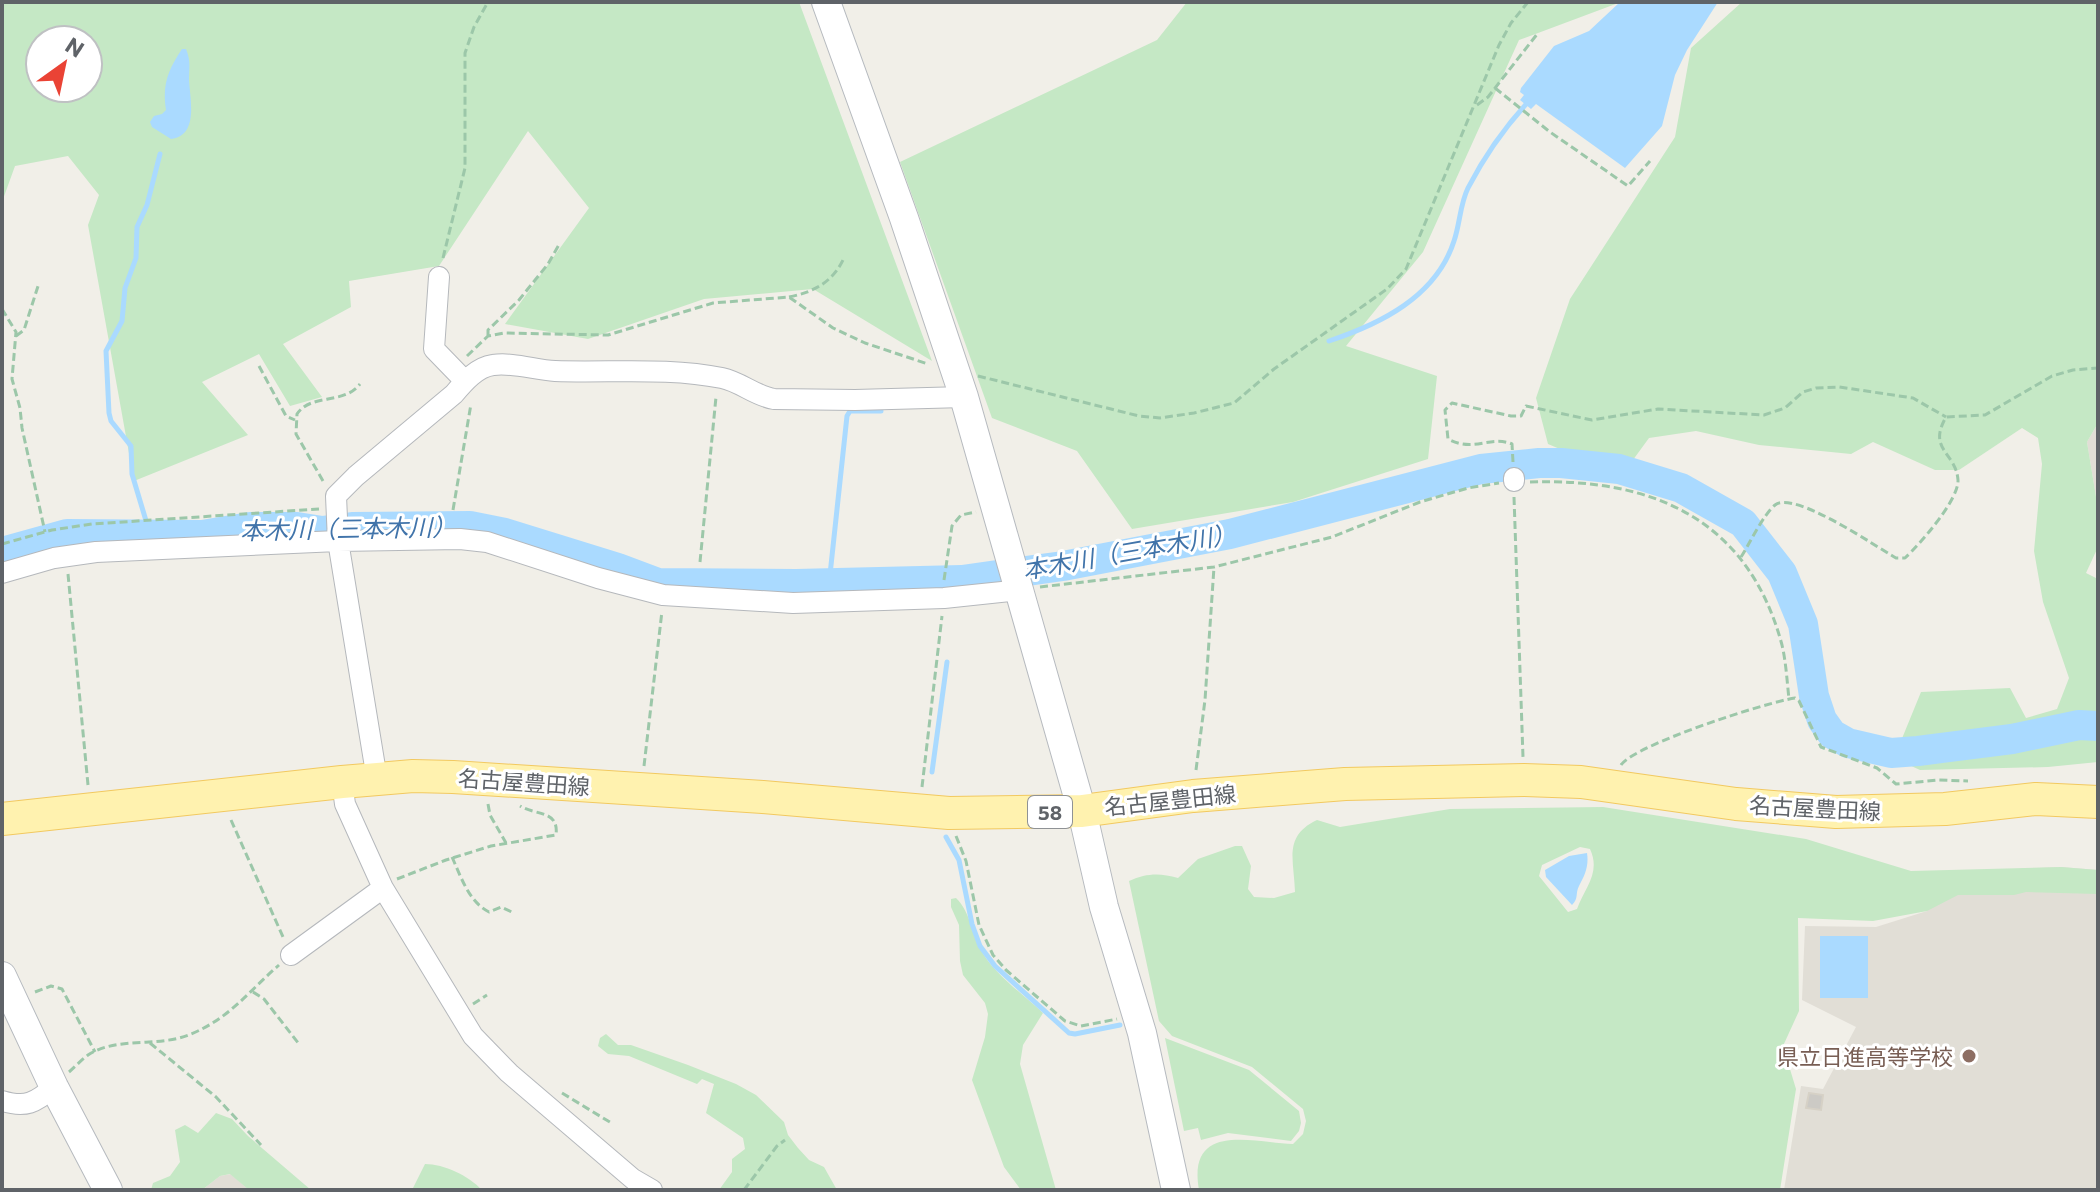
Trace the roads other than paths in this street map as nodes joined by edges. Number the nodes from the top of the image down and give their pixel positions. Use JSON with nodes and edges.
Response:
{"nodes":[{"id":1,"x":826,"y":2,"type":"edge"},
{"id":2,"x":439,"y":277,"type":"road end"},
{"id":3,"x":460,"y":376,"type":"junction"},
{"id":4,"x":961,"y":384,"type":"junction"},
{"id":5,"x":338,"y":541,"type":"junction"},
{"id":6,"x":2,"y":573,"type":"edge"},
{"id":7,"x":1020,"y":588,"type":"junction"},
{"id":8,"x":377,"y":779,"type":"junction"},
{"id":9,"x":342,"y":782,"type":"junction"},
{"id":10,"x":2098,"y":802,"type":"edge"},
{"id":11,"x":1082,"y":811,"type":"junction"},
{"id":12,"x":2,"y":819,"type":"edge"},
{"id":13,"x":383,"y":887,"type":"junction"},
{"id":14,"x":291,"y":955,"type":"road end"},
{"id":15,"x":8,"y":988,"type":"edge"},
{"id":16,"x":54,"y":1087,"type":"junction"},
{"id":17,"x":2,"y":1101,"type":"edge"},
{"id":18,"x":108,"y":1190,"type":"edge"},
{"id":19,"x":652,"y":1190,"type":"edge"},
{"id":20,"x":1176,"y":1190,"type":"edge"}],
"edges":[{"from":1,"to":4,"type":"street"},
{"from":2,"to":3,"type":"street"},
{"from":3,"to":4,"type":"street"},
{"from":3,"to":5,"type":"street"},
{"from":4,"to":7,"type":"street"},
{"from":5,"to":6,"type":"street"},
{"from":5,"to":7,"type":"street"},
{"from":5,"to":8,"type":"street"},
{"from":7,"to":11,"type":"street"},
{"from":8,"to":9,"type":"main road","name":"名古屋豊田線","number":"58"},
{"from":8,"to":11,"type":"main road","name":"名古屋豊田線","number":"58"},
{"from":9,"to":12,"type":"main road","name":"名古屋豊田線","number":"58"},
{"from":9,"to":13,"type":"street"},
{"from":10,"to":11,"type":"main road","name":"名古屋豊田線","number":"58"},
{"from":11,"to":20,"type":"street"},
{"from":13,"to":14,"type":"street"},
{"from":13,"to":19,"type":"street"},
{"from":15,"to":16,"type":"street"},
{"from":16,"to":17,"type":"street"},
{"from":16,"to":18,"type":"street"}]}
